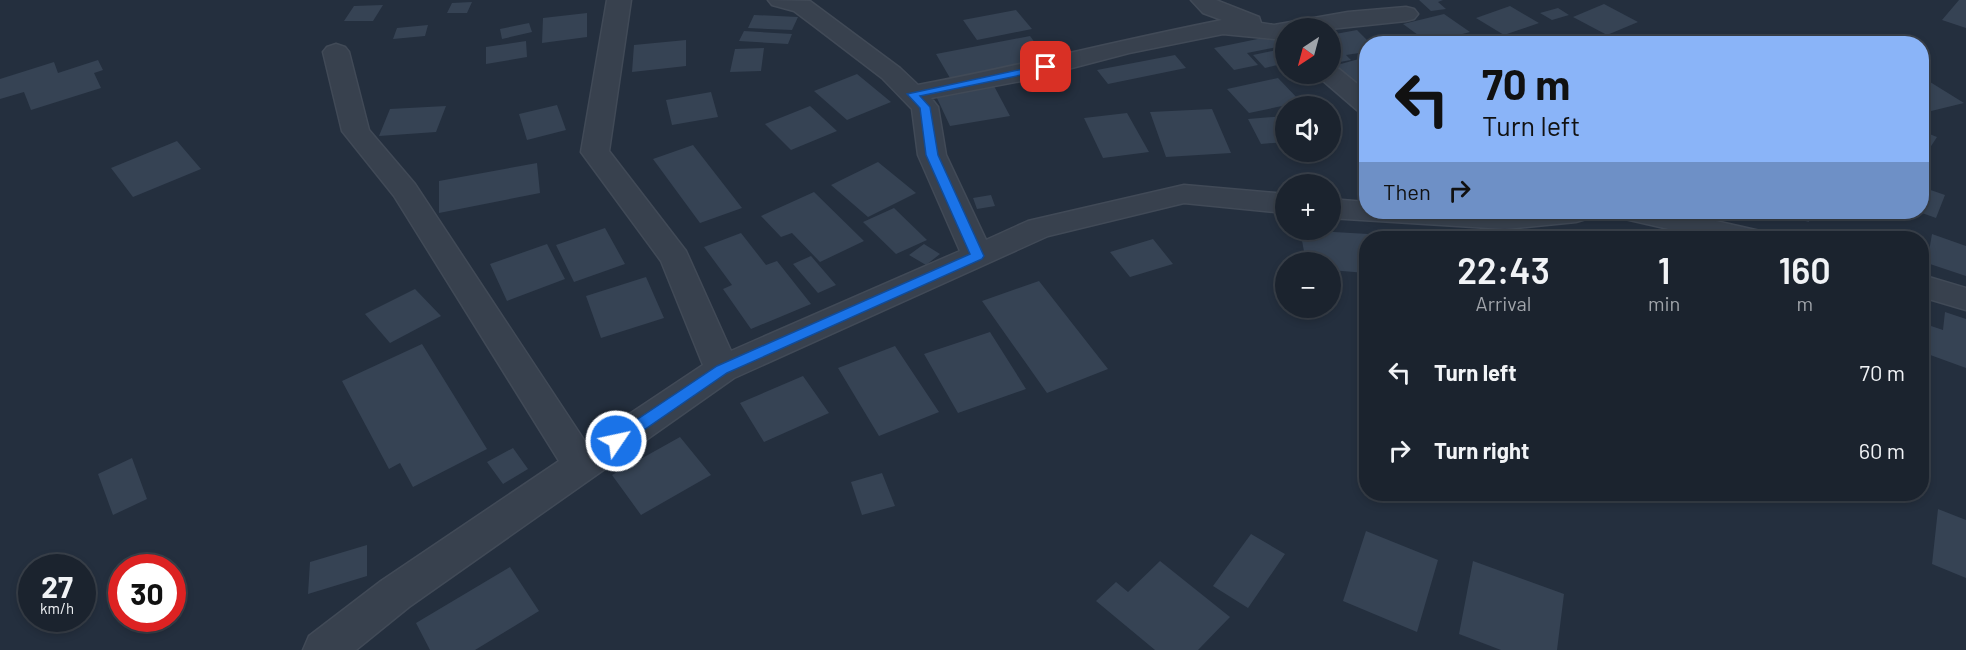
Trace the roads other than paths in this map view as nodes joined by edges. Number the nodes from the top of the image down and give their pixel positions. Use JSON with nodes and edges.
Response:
{"nodes":[{"id":1,"x":620,"y":0,"type":"edge"},
{"id":2,"x":780,"y":0,"type":"edge"},
{"id":3,"x":1203,"y":0,"type":"edge"},
{"id":4,"x":1406,"y":14,"type":"dead end"},
{"id":5,"x":1341,"y":21,"type":"edge"},
{"id":6,"x":1275,"y":30,"type":"edge"},
{"id":7,"x":1275,"y":32,"type":"edge"},
{"id":8,"x":336,"y":52,"type":"dead end"},
{"id":9,"x":1341,"y":83,"type":"edge"},
{"id":10,"x":912,"y":94,"type":"junction"},
{"id":11,"x":1359,"y":98,"type":"edge"},
{"id":12,"x":1275,"y":203,"type":"edge"},
{"id":13,"x":1341,"y":209,"type":"edge"},
{"id":14,"x":1359,"y":210,"type":"edge"},
{"id":15,"x":1666,"y":219,"type":"edge"},
{"id":16,"x":1718,"y":231,"type":"edge"},
{"id":17,"x":978,"y":256,"type":"junction"},
{"id":18,"x":1929,"y":288,"type":"edge"},
{"id":19,"x":1966,"y":299,"type":"edge"},
{"id":20,"x":722,"y":369,"type":"junction"},
{"id":21,"x":581,"y":465,"type":"junction"},
{"id":22,"x":324,"y":650,"type":"edge"}],
"edges":[{"from":1,"to":20,"type":"street"},
{"from":2,"to":10,"type":"street"},
{"from":3,"to":6,"type":"street"},
{"from":4,"to":5,"type":"street"},
{"from":7,"to":10,"type":"street"},
{"from":8,"to":21,"type":"street"},
{"from":9,"to":11,"type":"street"},
{"from":10,"to":17,"type":"street"},
{"from":12,"to":17,"type":"street"},
{"from":13,"to":14,"type":"street"},
{"from":15,"to":16,"type":"street"},
{"from":17,"to":20,"type":"street"},
{"from":18,"to":19,"type":"street"},
{"from":20,"to":21,"type":"street"},
{"from":21,"to":22,"type":"street"}]}
